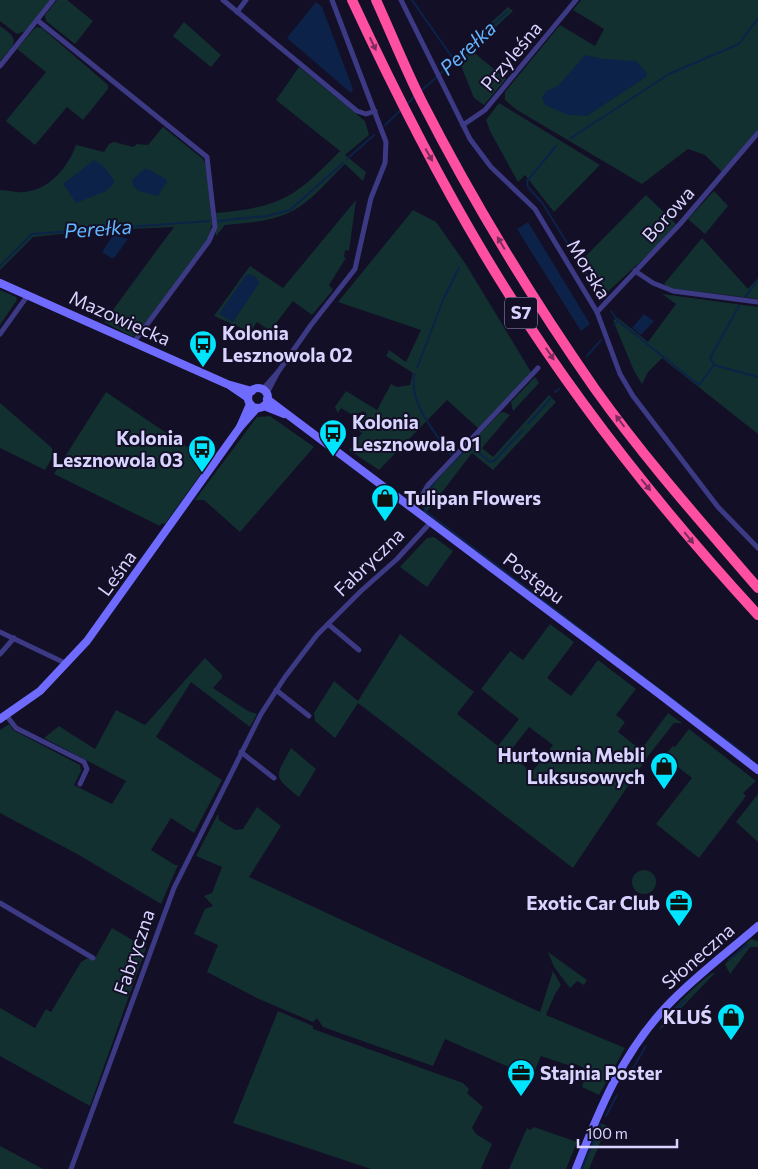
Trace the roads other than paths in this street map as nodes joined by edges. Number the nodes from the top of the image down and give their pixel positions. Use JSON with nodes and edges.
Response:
{"nodes":[{"id":1,"x":53,"y":0,"type":"edge"},
{"id":2,"x":222,"y":0,"type":"edge"},
{"id":3,"x":246,"y":0,"type":"edge"},
{"id":4,"x":332,"y":0,"type":"edge"},
{"id":5,"x":352,"y":0,"type":"edge"},
{"id":6,"x":376,"y":0,"type":"edge"},
{"id":7,"x":401,"y":0,"type":"edge"},
{"id":8,"x":576,"y":0,"type":"edge"},
{"id":9,"x":237,"y":12,"type":"junction"},
{"id":10,"x":37,"y":20,"type":"junction"},
{"id":11,"x":0,"y":66,"type":"edge"},
{"id":12,"x":375,"y":111,"type":"junction"},
{"id":13,"x":463,"y":125,"type":"junction"},
{"id":14,"x":758,"y":133,"type":"edge"},
{"id":15,"x":635,"y":271,"type":"junction"},
{"id":16,"x":0,"y":283,"type":"edge"},
{"id":17,"x":28,"y":295,"type":"junction"},
{"id":18,"x":758,"y":302,"type":"edge"},
{"id":19,"x":597,"y":312,"type":"junction"},
{"id":20,"x":0,"y":334,"type":"edge"},
{"id":21,"x":134,"y":342,"type":"junction"},
{"id":22,"x":538,"y":368,"type":"dead end"},
{"id":23,"x":258,"y":399,"type":"junction"},
{"id":24,"x":414,"y":508,"type":"junction"},
{"id":25,"x":431,"y":522,"type":"junction"},
{"id":26,"x":758,"y":548,"type":"edge"},
{"id":27,"x":758,"y":588,"type":"edge"},
{"id":28,"x":758,"y":615,"type":"edge"},
{"id":29,"x":328,"y":624,"type":"junction"},
{"id":30,"x":0,"y":632,"type":"edge"},
{"id":31,"x":14,"y":638,"type":"junction"},
{"id":32,"x":359,"y":650,"type":"dead end"},
{"id":33,"x":0,"y":654,"type":"edge"},
{"id":34,"x":67,"y":664,"type":"junction"},
{"id":35,"x":276,"y":690,"type":"junction"},
{"id":36,"x":309,"y":716,"type":"dead end"},
{"id":37,"x":3,"y":717,"type":"edge"},
{"id":38,"x":242,"y":752,"type":"junction"},
{"id":39,"x":758,"y":770,"type":"edge"},
{"id":40,"x":274,"y":778,"type":"dead end"},
{"id":41,"x":80,"y":784,"type":"dead end"},
{"id":42,"x":0,"y":903,"type":"edge"},
{"id":43,"x":758,"y":926,"type":"edge"},
{"id":44,"x":92,"y":958,"type":"dead end"},
{"id":45,"x":71,"y":1169,"type":"edge"},
{"id":46,"x":576,"y":1169,"type":"edge"}],
"edges":[{"from":1,"to":10,"type":"street"},
{"from":2,"to":9,"type":"street"},
{"from":3,"to":9,"type":"street"},
{"from":4,"to":12,"type":"street"},
{"from":5,"to":28,"type":"highway","number":"S7","one_way":true},
{"from":27,"to":6,"type":"highway","number":"S7","one_way":true},
{"from":7,"to":13,"type":"street","name":"Morska"},
{"from":8,"to":13,"type":"street","name":"Przyleśna"},
{"from":9,"to":12,"type":"street"},
{"from":10,"to":11,"type":"street"},
{"from":10,"to":21,"type":"street"},
{"from":12,"to":23,"type":"street"},
{"from":13,"to":19,"type":"street","name":"Morska"},
{"from":14,"to":15,"type":"street","name":"Borowa"},
{"from":15,"to":18,"type":"street"},
{"from":15,"to":19,"type":"street","name":"Borowa"},
{"from":16,"to":17,"type":"street","name":"Mazowiecka"},
{"from":17,"to":20,"type":"street"},
{"from":17,"to":21,"type":"street","name":"Mazowiecka"},
{"from":19,"to":26,"type":"street","name":"Morska"},
{"from":21,"to":23,"type":"street","name":"Mazowiecka"},
{"from":22,"to":24,"type":"street"},
{"from":23,"to":24,"type":"street","name":"Postępu"},
{"from":23,"to":34,"type":"street","name":"Leśna"},
{"from":24,"to":25,"type":"street","name":"Postępu"},
{"from":25,"to":29,"type":"street","name":"Fabryczna"},
{"from":25,"to":39,"type":"street","name":"Postępu"},
{"from":29,"to":32,"type":"street"},
{"from":29,"to":35,"type":"street","name":"Fabryczna"},
{"from":30,"to":31,"type":"street"},
{"from":31,"to":33,"type":"street"},
{"from":31,"to":34,"type":"street"},
{"from":34,"to":37,"type":"street","name":"Leśna"},
{"from":35,"to":36,"type":"street"},
{"from":35,"to":38,"type":"street","name":"Fabryczna"},
{"from":37,"to":41,"type":"street"},
{"from":38,"to":40,"type":"street"},
{"from":38,"to":45,"type":"street","name":"Fabryczna"},
{"from":42,"to":44,"type":"street"},
{"from":43,"to":46,"type":"street","name":"Słoneczna"}]}
